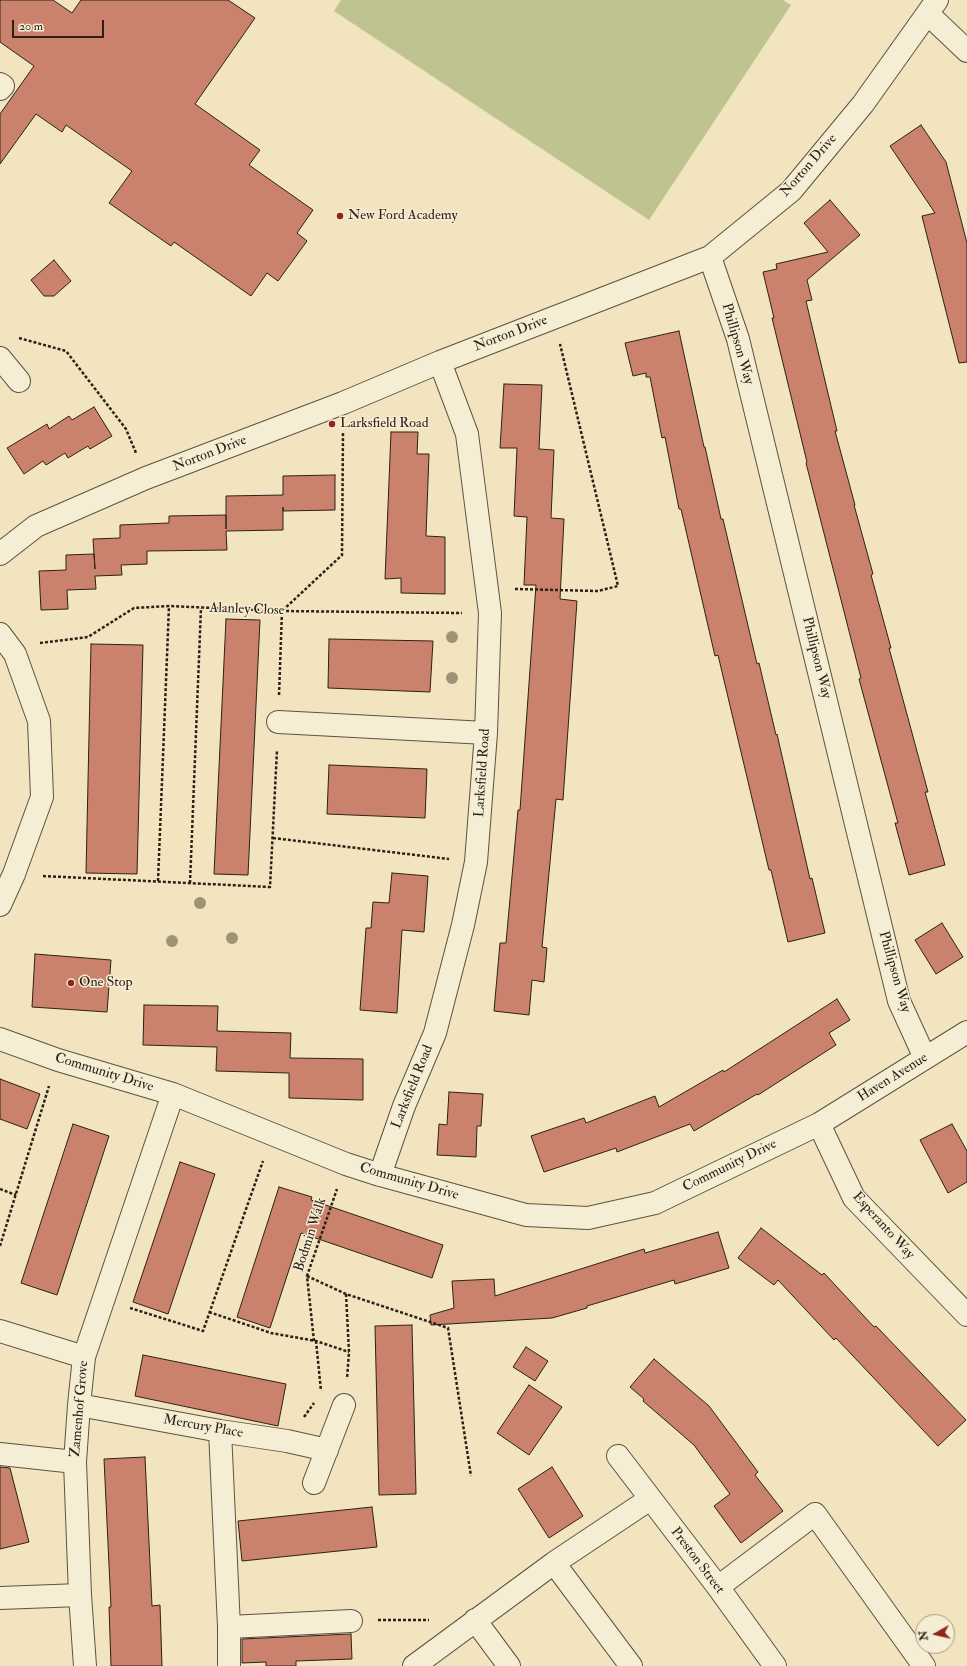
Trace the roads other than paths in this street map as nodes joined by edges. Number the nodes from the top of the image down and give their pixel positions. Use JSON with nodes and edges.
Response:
{"nodes":[{"id":1,"x":933,"y":7,"type":"edge"},
{"id":2,"x":967,"y":51,"type":"edge"},
{"id":3,"x":0,"y":84,"type":"edge"},
{"id":4,"x":0,"y":89,"type":"edge"},
{"id":5,"x":710,"y":257,"type":"junction"},
{"id":6,"x":0,"y":358,"type":"edge"},
{"id":7,"x":440,"y":362,"type":"junction"},
{"id":8,"x":19,"y":381,"type":"dead end"},
{"id":9,"x":0,"y":554,"type":"edge"},
{"id":10,"x":0,"y":634,"type":"edge"},
{"id":11,"x":278,"y":722,"type":"dead end"},
{"id":12,"x":486,"y":733,"type":"junction"},
{"id":13,"x":0,"y":905,"type":"edge"},
{"id":14,"x":967,"y":1032,"type":"edge"},
{"id":15,"x":0,"y":1039,"type":"edge"},
{"id":16,"x":924,"y":1058,"type":"junction"},
{"id":17,"x":173,"y":1094,"type":"junction"},
{"id":18,"x":819,"y":1124,"type":"junction"},
{"id":19,"x":380,"y":1175,"type":"junction"},
{"id":20,"x":967,"y":1315,"type":"edge"},
{"id":21,"x":0,"y":1331,"type":"edge"},
{"id":22,"x":84,"y":1357,"type":"junction"},
{"id":23,"x":79,"y":1405,"type":"junction"},
{"id":24,"x":344,"y":1405,"type":"road end"},
{"id":25,"x":220,"y":1431,"type":"junction"},
{"id":26,"x":327,"y":1450,"type":"junction"},
{"id":27,"x":0,"y":1454,"type":"edge"},
{"id":28,"x":618,"y":1456,"type":"dead end"},
{"id":29,"x":75,"y":1462,"type":"junction"},
{"id":30,"x":314,"y":1483,"type":"dead end"},
{"id":31,"x":650,"y":1499,"type":"junction"},
{"id":32,"x":554,"y":1563,"type":"junction"},
{"id":33,"x":718,"y":1587,"type":"junction"},
{"id":34,"x":80,"y":1595,"type":"junction"},
{"id":35,"x":0,"y":1598,"type":"edge"},
{"id":36,"x":351,"y":1620,"type":"road end"},
{"id":37,"x":475,"y":1620,"type":"junction"},
{"id":38,"x":229,"y":1627,"type":"junction"},
{"id":39,"x":85,"y":1666,"type":"edge"},
{"id":40,"x":229,"y":1666,"type":"edge"},
{"id":41,"x":414,"y":1666,"type":"edge"},
{"id":42,"x":509,"y":1666,"type":"edge"},
{"id":43,"x":631,"y":1666,"type":"edge"},
{"id":44,"x":775,"y":1666,"type":"edge"},
{"id":45,"x":924,"y":1666,"type":"edge"}],
"edges":[{"from":1,"to":2,"type":"street"},
{"from":1,"to":5,"type":"street","name":"Norton Drive"},
{"from":3,"to":4,"type":"street"},
{"from":5,"to":7,"type":"street","name":"Norton Drive"},
{"from":5,"to":16,"type":"street","name":"Phillipson Way"},
{"from":6,"to":8,"type":"street"},
{"from":7,"to":9,"type":"street","name":"Norton Drive"},
{"from":7,"to":12,"type":"street","name":"Larksfield Road"},
{"from":10,"to":13,"type":"street"},
{"from":11,"to":12,"type":"street"},
{"from":12,"to":19,"type":"street","name":"Larksfield Road"},
{"from":14,"to":16,"type":"street","name":"Haven Avenue"},
{"from":15,"to":17,"type":"street","name":"Community Drive"},
{"from":16,"to":18,"type":"street","name":"Haven Avenue"},
{"from":17,"to":19,"type":"street","name":"Community Drive"},
{"from":17,"to":22,"type":"street","name":"Zamenhof Grove"},
{"from":18,"to":19,"type":"street","name":"Community Drive"},
{"from":18,"to":20,"type":"street","name":"Esperanto Way"},
{"from":21,"to":22,"type":"street"},
{"from":22,"to":23,"type":"street","name":"Zamenhof Grove"},
{"from":23,"to":25,"type":"street","name":"Mercury Place"},
{"from":23,"to":29,"type":"street","name":"Zamenhof Grove"},
{"from":24,"to":26,"type":"street"},
{"from":25,"to":26,"type":"street","name":"Mercury Place"},
{"from":25,"to":38,"type":"street"},
{"from":26,"to":30,"type":"street"},
{"from":27,"to":29,"type":"street"},
{"from":28,"to":31,"type":"street","name":"Preston Street"},
{"from":29,"to":34,"type":"street","name":"Zamenhof Grove"},
{"from":31,"to":32,"type":"street"},
{"from":31,"to":33,"type":"street","name":"Preston Street"},
{"from":32,"to":37,"type":"street"},
{"from":32,"to":43,"type":"street"},
{"from":33,"to":44,"type":"street","name":"Preston Street"},
{"from":33,"to":45,"type":"street"},
{"from":34,"to":35,"type":"street"},
{"from":34,"to":39,"type":"street","name":"Zamenhof Grove"},
{"from":36,"to":38,"type":"street"},
{"from":37,"to":41,"type":"street"},
{"from":37,"to":42,"type":"street"},
{"from":38,"to":40,"type":"street"}]}
